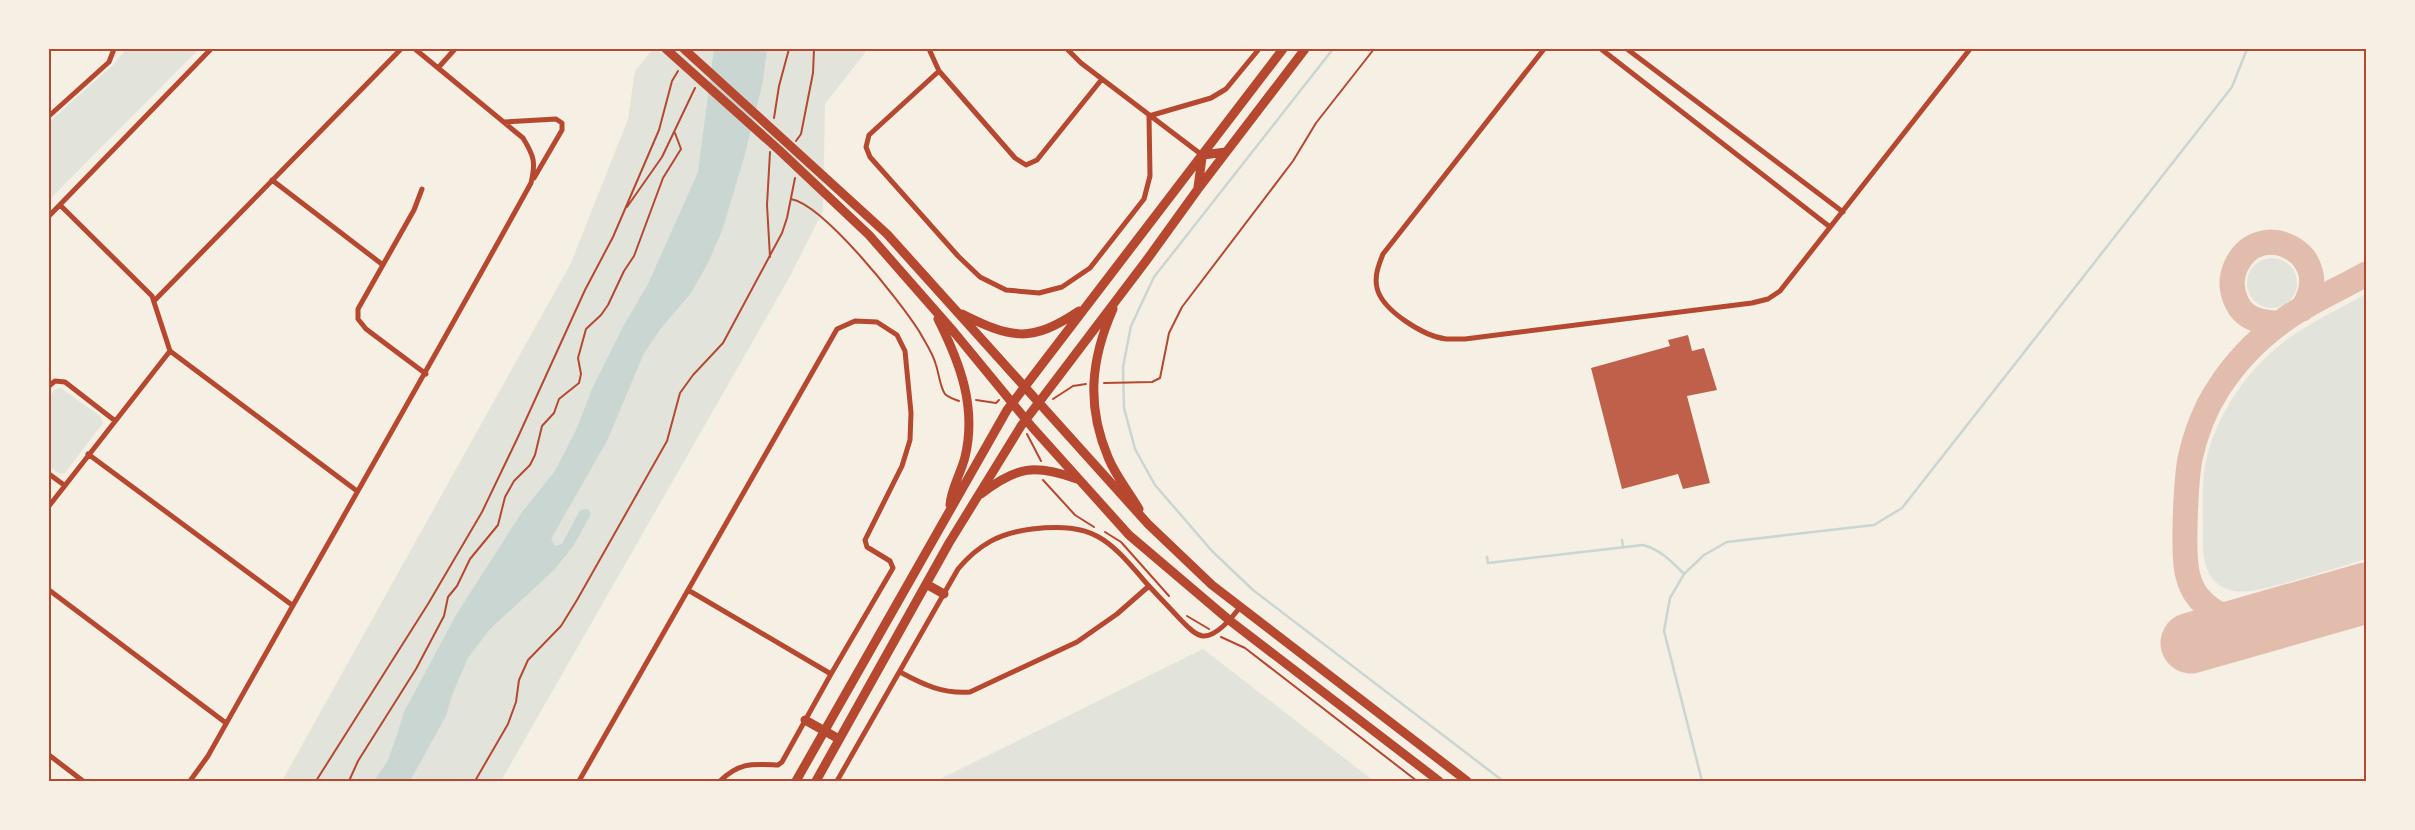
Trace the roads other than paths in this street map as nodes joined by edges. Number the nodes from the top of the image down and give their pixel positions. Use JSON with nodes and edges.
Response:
{"nodes":[{"id":1,"x":114,"y":49,"type":"edge"},
{"id":2,"x":211,"y":49,"type":"edge"},
{"id":3,"x":401,"y":49,"type":"edge"},
{"id":4,"x":415,"y":49,"type":"edge"},
{"id":5,"x":455,"y":49,"type":"edge"},
{"id":6,"x":666,"y":49,"type":"edge"},
{"id":7,"x":929,"y":49,"type":"edge"},
{"id":8,"x":1067,"y":49,"type":"edge"},
{"id":9,"x":1259,"y":49,"type":"edge"},
{"id":10,"x":1283,"y":49,"type":"edge"},
{"id":11,"x":1305,"y":49,"type":"edge"},
{"id":12,"x":1544,"y":49,"type":"edge"},
{"id":13,"x":1602,"y":49,"type":"edge"},
{"id":14,"x":1627,"y":49,"type":"edge"},
{"id":15,"x":1970,"y":49,"type":"edge"},
{"id":16,"x":685,"y":50,"type":"edge"},
{"id":17,"x":438,"y":68,"type":"junction"},
{"id":18,"x":939,"y":71,"type":"junction"},
{"id":19,"x":1102,"y":79,"type":"junction"},
{"id":20,"x":49,"y":116,"type":"edge"},
{"id":21,"x":1149,"y":116,"type":"junction"},
{"id":22,"x":503,"y":122,"type":"junction"},
{"id":23,"x":1226,"y":152,"type":"junction"},
{"id":24,"x":1203,"y":155,"type":"junction"},
{"id":25,"x":272,"y":180,"type":"junction"},
{"id":26,"x":531,"y":183,"type":"junction"},
{"id":27,"x":422,"y":188,"type":"dead end"},
{"id":28,"x":1198,"y":189,"type":"junction"},
{"id":29,"x":60,"y":205,"type":"junction"},
{"id":30,"x":1842,"y":212,"type":"junction"},
{"id":31,"x":49,"y":216,"type":"edge"},
{"id":32,"x":1830,"y":227,"type":"junction"},
{"id":33,"x":383,"y":265,"type":"junction"},
{"id":34,"x":1118,"y":297,"type":"junction"},
{"id":35,"x":155,"y":300,"type":"junction"},
{"id":36,"x":932,"y":306,"type":"junction"},
{"id":37,"x":1086,"y":306,"type":"junction"},
{"id":38,"x":958,"y":311,"type":"junction"},
{"id":39,"x":170,"y":351,"type":"junction"},
{"id":40,"x":426,"y":374,"type":"junction"},
{"id":41,"x":49,"y":386,"type":"edge"},
{"id":42,"x":1024,"y":387,"type":"junction"},
{"id":43,"x":1038,"y":402,"type":"junction"},
{"id":44,"x":1012,"y":403,"type":"junction"},
{"id":45,"x":1026,"y":419,"type":"junction"},
{"id":46,"x":114,"y":420,"type":"junction"},
{"id":47,"x":88,"y":454,"type":"junction"},
{"id":48,"x":49,"y":474,"type":"edge"},
{"id":49,"x":1077,"y":479,"type":"junction"},
{"id":50,"x":64,"y":485,"type":"junction"},
{"id":51,"x":357,"y":491,"type":"junction"},
{"id":52,"x":975,"y":499,"type":"junction"},
{"id":53,"x":49,"y":506,"type":"edge"},
{"id":54,"x":949,"y":513,"type":"junction"},
{"id":55,"x":1148,"y":524,"type":"junction"},
{"id":56,"x":926,"y":584,"type":"junction"},
{"id":57,"x":1149,"y":586,"type":"junction"},
{"id":58,"x":49,"y":590,"type":"edge"},
{"id":59,"x":688,"y":590,"type":"junction"},
{"id":60,"x":944,"y":594,"type":"junction"},
{"id":61,"x":292,"y":605,"type":"junction"},
{"id":62,"x":1242,"y":606,"type":"junction"},
{"id":63,"x":1229,"y":620,"type":"junction"},
{"id":64,"x":900,"y":672,"type":"junction"},
{"id":65,"x":830,"y":674,"type":"junction"},
{"id":66,"x":805,"y":720,"type":"junction"},
{"id":67,"x":226,"y":723,"type":"junction"},
{"id":68,"x":825,"y":731,"type":"junction"},
{"id":69,"x":839,"y":739,"type":"junction"},
{"id":70,"x":49,"y":755,"type":"edge"},
{"id":71,"x":83,"y":781,"type":"edge"},
{"id":72,"x":190,"y":781,"type":"edge"},
{"id":73,"x":580,"y":781,"type":"edge"},
{"id":74,"x":720,"y":781,"type":"edge"},
{"id":75,"x":796,"y":781,"type":"edge"},
{"id":76,"x":816,"y":781,"type":"edge"},
{"id":77,"x":836,"y":781,"type":"edge"},
{"id":78,"x":1439,"y":781,"type":"edge"},
{"id":79,"x":1467,"y":781,"type":"edge"}],
"edges":[{"from":1,"to":20,"type":"street"},
{"from":2,"to":29,"type":"street"},
{"from":3,"to":25,"type":"street"},
{"from":4,"to":17,"type":"street"},
{"from":5,"to":17,"type":"street"},
{"from":6,"to":36,"type":"main road"},
{"from":7,"to":18,"type":"street"},
{"from":8,"to":19,"type":"street"},
{"from":9,"to":21,"type":"street"},
{"from":10,"to":24,"type":"main road"},
{"from":11,"to":23,"type":"main road"},
{"from":12,"to":32,"type":"street"},
{"from":13,"to":32,"type":"street"},
{"from":14,"to":30,"type":"street"},
{"from":15,"to":30,"type":"street"},
{"from":16,"to":38,"type":"main road"},
{"from":17,"to":22,"type":"street"},
{"from":18,"to":19,"type":"street"},
{"from":18,"to":21,"type":"street"},
{"from":19,"to":21,"type":"street"},
{"from":21,"to":24,"type":"street"},
{"from":22,"to":26,"type":"street"},
{"from":22,"to":26,"type":"street"},
{"from":23,"to":24,"type":"main road"},
{"from":23,"to":28,"type":"main road"},
{"from":24,"to":28,"type":"main road"},
{"from":24,"to":37,"type":"main road"},
{"from":25,"to":33,"type":"street"},
{"from":25,"to":35,"type":"street"},
{"from":26,"to":40,"type":"street"},
{"from":27,"to":33,"type":"street"},
{"from":28,"to":34,"type":"main road"},
{"from":29,"to":31,"type":"street"},
{"from":29,"to":35,"type":"street"},
{"from":30,"to":32,"type":"street"},
{"from":33,"to":40,"type":"street"},
{"from":34,"to":43,"type":"main road"},
{"from":34,"to":55,"type":"main road"},
{"from":35,"to":39,"type":"street"},
{"from":36,"to":44,"type":"main road"},
{"from":36,"to":54,"type":"main road"},
{"from":37,"to":38,"type":"main road"},
{"from":37,"to":42,"type":"main road"},
{"from":38,"to":42,"type":"main road"},
{"from":39,"to":46,"type":"street"},
{"from":39,"to":51,"type":"street"},
{"from":40,"to":51,"type":"street"},
{"from":41,"to":46,"type":"street"},
{"from":42,"to":43,"type":"main road"},
{"from":42,"to":44,"type":"main road"},
{"from":43,"to":45,"type":"main road"},
{"from":43,"to":55,"type":"main road"},
{"from":44,"to":45,"type":"main road"},
{"from":44,"to":54,"type":"main road"},
{"from":45,"to":49,"type":"main road"},
{"from":45,"to":52,"type":"main road"},
{"from":46,"to":47,"type":"street"},
{"from":47,"to":50,"type":"street"},
{"from":47,"to":61,"type":"street"},
{"from":48,"to":50,"type":"street"},
{"from":49,"to":52,"type":"main road"},
{"from":49,"to":63,"type":"main road"},
{"from":50,"to":53,"type":"street"},
{"from":51,"to":61,"type":"street"},
{"from":52,"to":56,"type":"main road"},
{"from":54,"to":68,"type":"main road"},
{"from":55,"to":62,"type":"main road"},
{"from":56,"to":60,"type":"main road"},
{"from":56,"to":69,"type":"main road"},
{"from":57,"to":60,"type":"street"},
{"from":57,"to":63,"type":"street"},
{"from":57,"to":64,"type":"street"},
{"from":58,"to":67,"type":"street"},
{"from":59,"to":65,"type":"street"},
{"from":59,"to":65,"type":"street"},
{"from":59,"to":73,"type":"street"},
{"from":60,"to":64,"type":"street"},
{"from":61,"to":67,"type":"street"},
{"from":62,"to":63,"type":"street"},
{"from":62,"to":79,"type":"main road"},
{"from":63,"to":78,"type":"main road"},
{"from":64,"to":77,"type":"street"},
{"from":65,"to":66,"type":"street"},
{"from":66,"to":68,"type":"main road"},
{"from":66,"to":74,"type":"street"},
{"from":67,"to":72,"type":"street"},
{"from":68,"to":69,"type":"main road"},
{"from":68,"to":75,"type":"main road"},
{"from":69,"to":76,"type":"main road"},
{"from":70,"to":71,"type":"street"}]}
